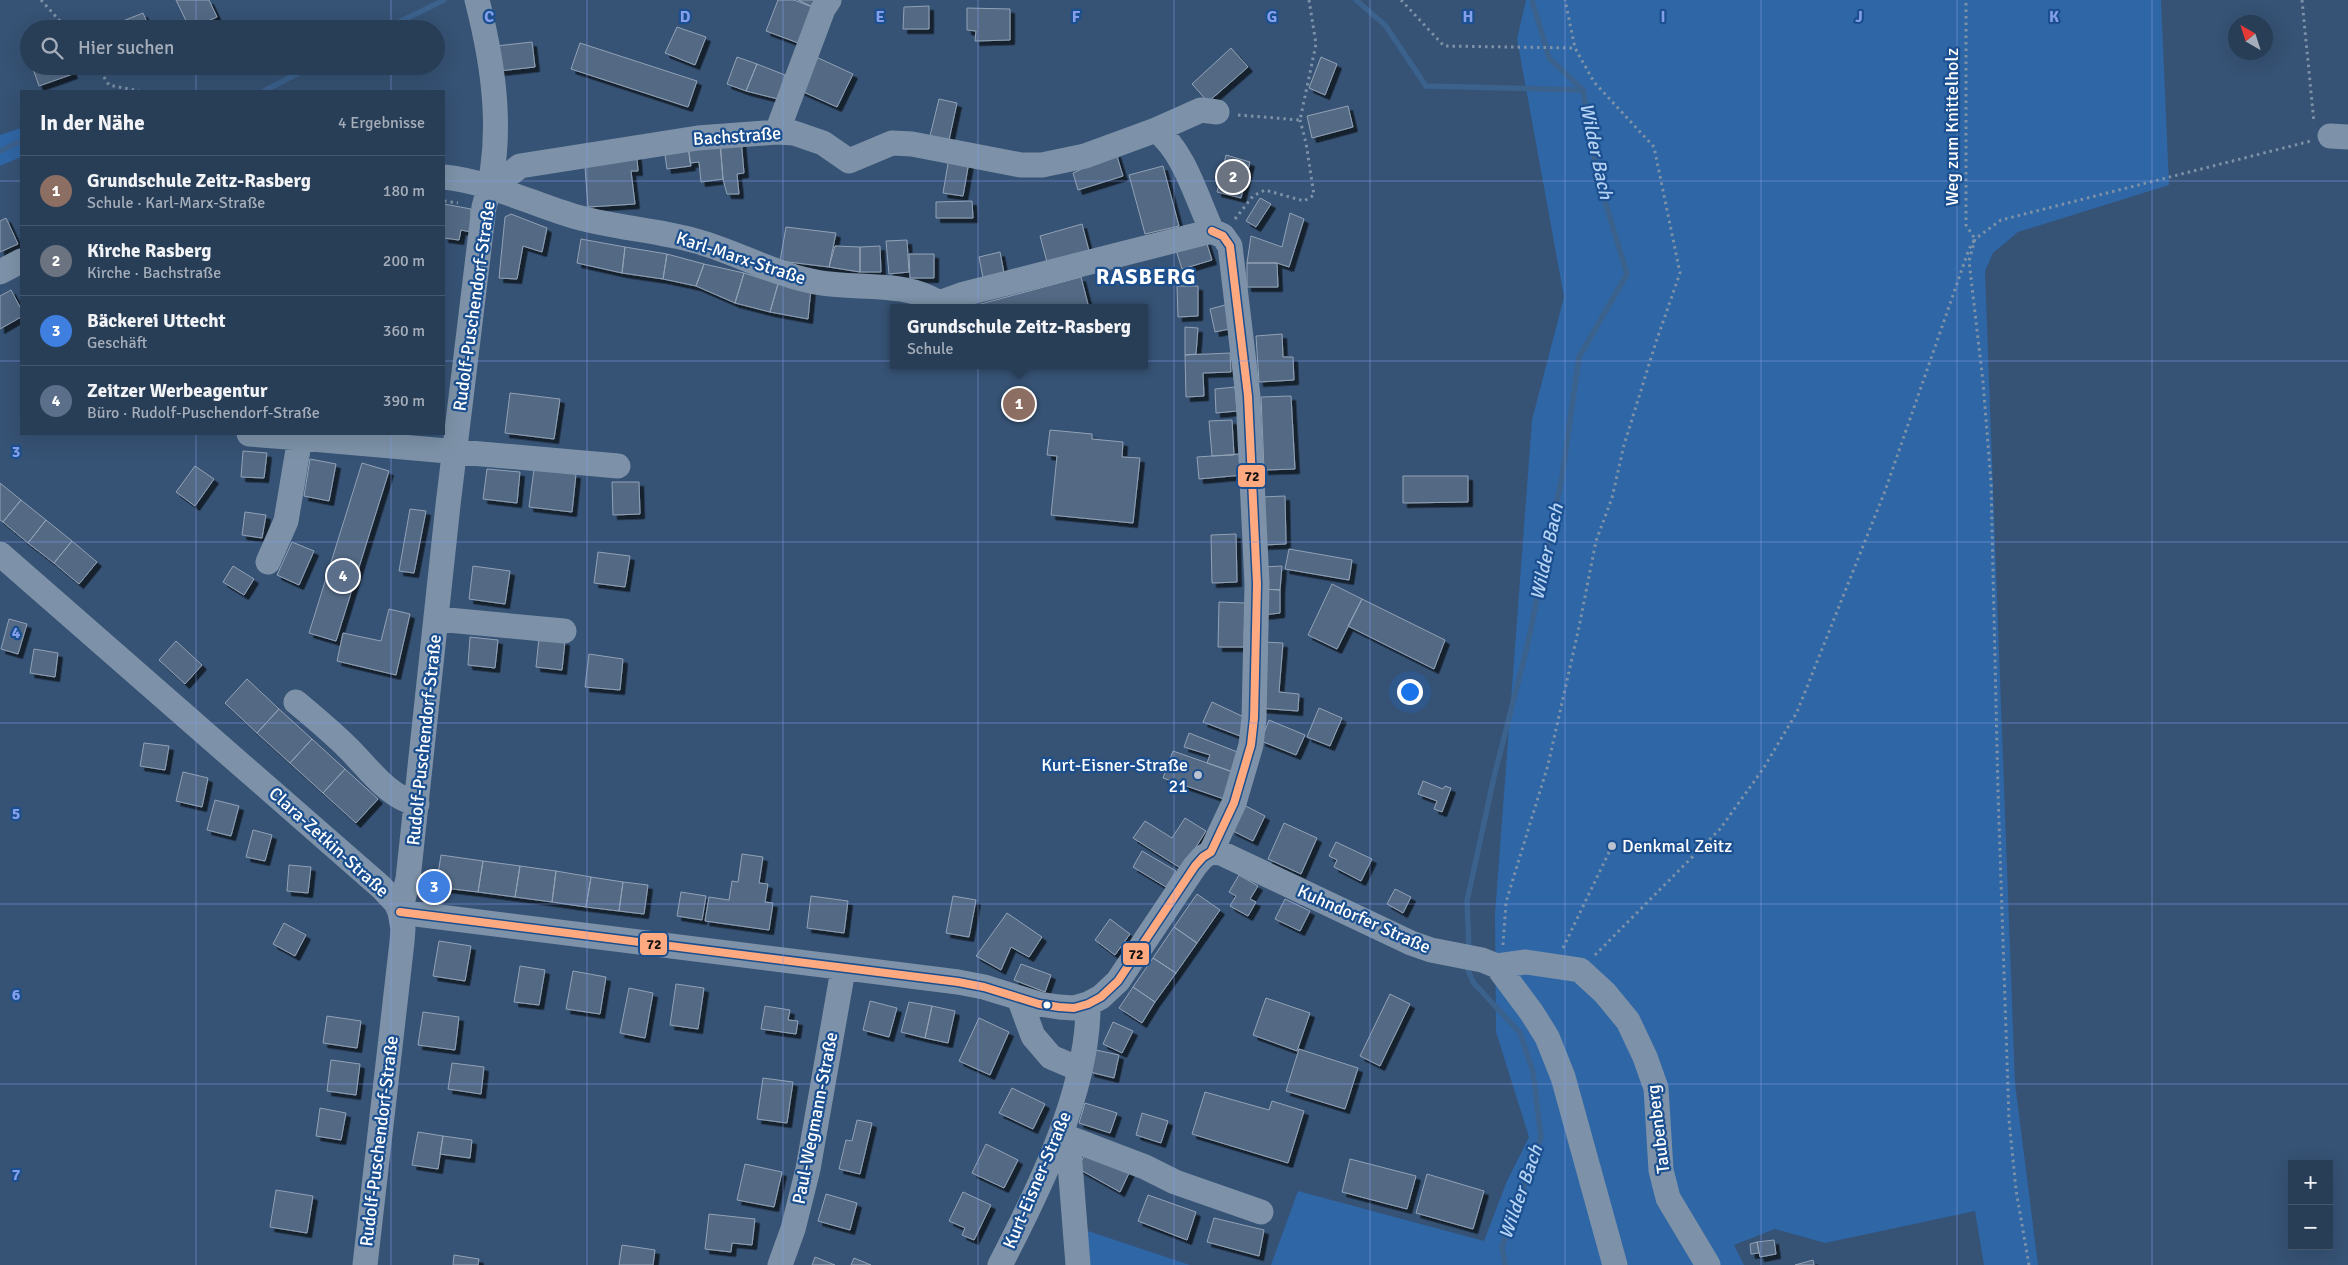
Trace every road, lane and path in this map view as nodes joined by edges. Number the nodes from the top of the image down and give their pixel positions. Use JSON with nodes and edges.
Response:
{"nodes":[{"id":1,"x":41,"y":0,"type":"edge"},
{"id":2,"x":477,"y":0,"type":"edge"},
{"id":3,"x":829,"y":0,"type":"edge"},
{"id":4,"x":1309,"y":0,"type":"edge"},
{"id":5,"x":1401,"y":0,"type":"edge"},
{"id":6,"x":1566,"y":0,"type":"edge"},
{"id":7,"x":1966,"y":0,"type":"edge"},
{"id":8,"x":2302,"y":0,"type":"edge"},
{"id":9,"x":59,"y":20,"type":"edge"},
{"id":10,"x":1575,"y":48,"type":"junction"},
{"id":11,"x":103,"y":75,"type":"edge"},
{"id":12,"x":134,"y":90,"type":"edge"},
{"id":13,"x":1217,"y":112,"type":"joint"},
{"id":14,"x":1300,"y":120,"type":"junction"},
{"id":15,"x":1156,"y":130,"type":"junction"},
{"id":16,"x":777,"y":132,"type":"junction"},
{"id":17,"x":2339,"y":136,"type":"edge"},
{"id":18,"x":445,"y":177,"type":"edge"},
{"id":19,"x":490,"y":189,"type":"junction"},
{"id":20,"x":1212,"y":231,"type":"junction"},
{"id":21,"x":1975,"y":239,"type":"junction"},
{"id":22,"x":20,"y":261,"type":"edge"},
{"id":23,"x":0,"y":272,"type":"edge"},
{"id":24,"x":938,"y":304,"type":"edge"},
{"id":25,"x":945,"y":304,"type":"edge"},
{"id":26,"x":262,"y":435,"type":"edge"},
{"id":27,"x":300,"y":438,"type":"junction"},
{"id":28,"x":455,"y":452,"type":"junction"},
{"id":29,"x":618,"y":466,"type":"dead end"},
{"id":30,"x":0,"y":554,"type":"edge"},
{"id":31,"x":268,"y":562,"type":"dead end"},
{"id":32,"x":437,"y":619,"type":"junction"},
{"id":33,"x":564,"y":631,"type":"dead end"},
{"id":34,"x":296,"y":702,"type":"dead end"},
{"id":35,"x":417,"y":804,"type":"junction"},
{"id":36,"x":1612,"y":846,"type":"dead end"},
{"id":37,"x":1211,"y":852,"type":"junction"},
{"id":38,"x":400,"y":912,"type":"junction"},
{"id":39,"x":1480,"y":961,"type":"junction"},
{"id":40,"x":1554,"y":966,"type":"junction"},
{"id":41,"x":843,"y":970,"type":"junction"},
{"id":42,"x":1580,"y":970,"type":"junction"},
{"id":43,"x":1019,"y":998,"type":"junction"},
{"id":44,"x":1088,"y":1004,"type":"junction"},
{"id":45,"x":1079,"y":1069,"type":"junction"},
{"id":46,"x":1061,"y":1135,"type":"junction"},
{"id":47,"x":1261,"y":1212,"type":"dead end"},
{"id":48,"x":365,"y":1265,"type":"edge"},
{"id":49,"x":780,"y":1265,"type":"edge"},
{"id":50,"x":1000,"y":1265,"type":"edge"},
{"id":51,"x":1078,"y":1265,"type":"edge"},
{"id":52,"x":1615,"y":1265,"type":"edge"},
{"id":53,"x":1708,"y":1265,"type":"edge"},
{"id":54,"x":2028,"y":1265,"type":"edge"}],
"edges":[{"from":1,"to":9,"type":"path"},
{"from":2,"to":19,"type":"street","name":"Rudolf-Puschendorf-Straße"},
{"from":3,"to":16,"type":"street"},
{"from":4,"to":14,"type":"path"},
{"from":5,"to":10,"type":"path"},
{"from":6,"to":10,"type":"path"},
{"from":7,"to":21,"type":"path","name":"Weg zum Knittelholz"},
{"from":8,"to":17,"type":"path"},
{"from":10,"to":39,"type":"path"},
{"from":11,"to":12,"type":"path"},
{"from":13,"to":14,"type":"path"},
{"from":13,"to":15,"type":"street","name":"Bachstraße"},
{"from":14,"to":20,"type":"path"},
{"from":15,"to":16,"type":"street","name":"Bachstraße"},
{"from":15,"to":20,"type":"street"},
{"from":16,"to":19,"type":"street","name":"Bachstraße"},
{"from":17,"to":21,"type":"path"},
{"from":18,"to":19,"type":"street","name":"Karl-Marx-Straße"},
{"from":19,"to":24,"type":"street","name":"Karl-Marx-Straße"},
{"from":19,"to":28,"type":"street","name":"Rudolf-Puschendorf-Straße"},
{"from":20,"to":25,"type":"street","name":"Karl-Marx-Straße"},
{"from":20,"to":37,"type":"street"},
{"from":21,"to":42,"type":"path"},
{"from":21,"to":54,"type":"path"},
{"from":22,"to":23,"type":"street"},
{"from":26,"to":27,"type":"street"},
{"from":27,"to":28,"type":"street"},
{"from":27,"to":31,"type":"street"},
{"from":28,"to":29,"type":"street"},
{"from":28,"to":32,"type":"street","name":"Rudolf-Puschendorf-Straße"},
{"from":30,"to":38,"type":"street","name":"Clara-Zetkin-Straße"},
{"from":32,"to":33,"type":"street"},
{"from":32,"to":35,"type":"street","name":"Rudolf-Puschendorf-Straße"},
{"from":34,"to":35,"type":"street"},
{"from":35,"to":38,"type":"street","name":"Rudolf-Puschendorf-Straße"},
{"from":36,"to":40,"type":"path"},
{"from":37,"to":39,"type":"street","name":"Kuhndorfer Straße"},
{"from":37,"to":44,"type":"street"},
{"from":38,"to":41,"type":"street","name":"Clara-Zetkin-Straße"},
{"from":38,"to":48,"type":"street","name":"Rudolf-Puschendorf-Straße"},
{"from":39,"to":40,"type":"street"},
{"from":39,"to":52,"type":"street"},
{"from":40,"to":42,"type":"street"},
{"from":41,"to":43,"type":"street","name":"Clara-Zetkin-Straße"},
{"from":41,"to":49,"type":"street","name":"Paul-Wegmann-Straße"},
{"from":42,"to":53,"type":"street","name":"Taubenberg"},
{"from":43,"to":44,"type":"street","name":"Clara-Zetkin-Straße"},
{"from":43,"to":45,"type":"street"},
{"from":44,"to":45,"type":"street","name":"Kurt-Eisner-Straße"},
{"from":45,"to":46,"type":"street","name":"Kurt-Eisner-Straße"},
{"from":46,"to":47,"type":"street"},
{"from":46,"to":50,"type":"street","name":"Kurt-Eisner-Straße"},
{"from":46,"to":51,"type":"street"}]}
